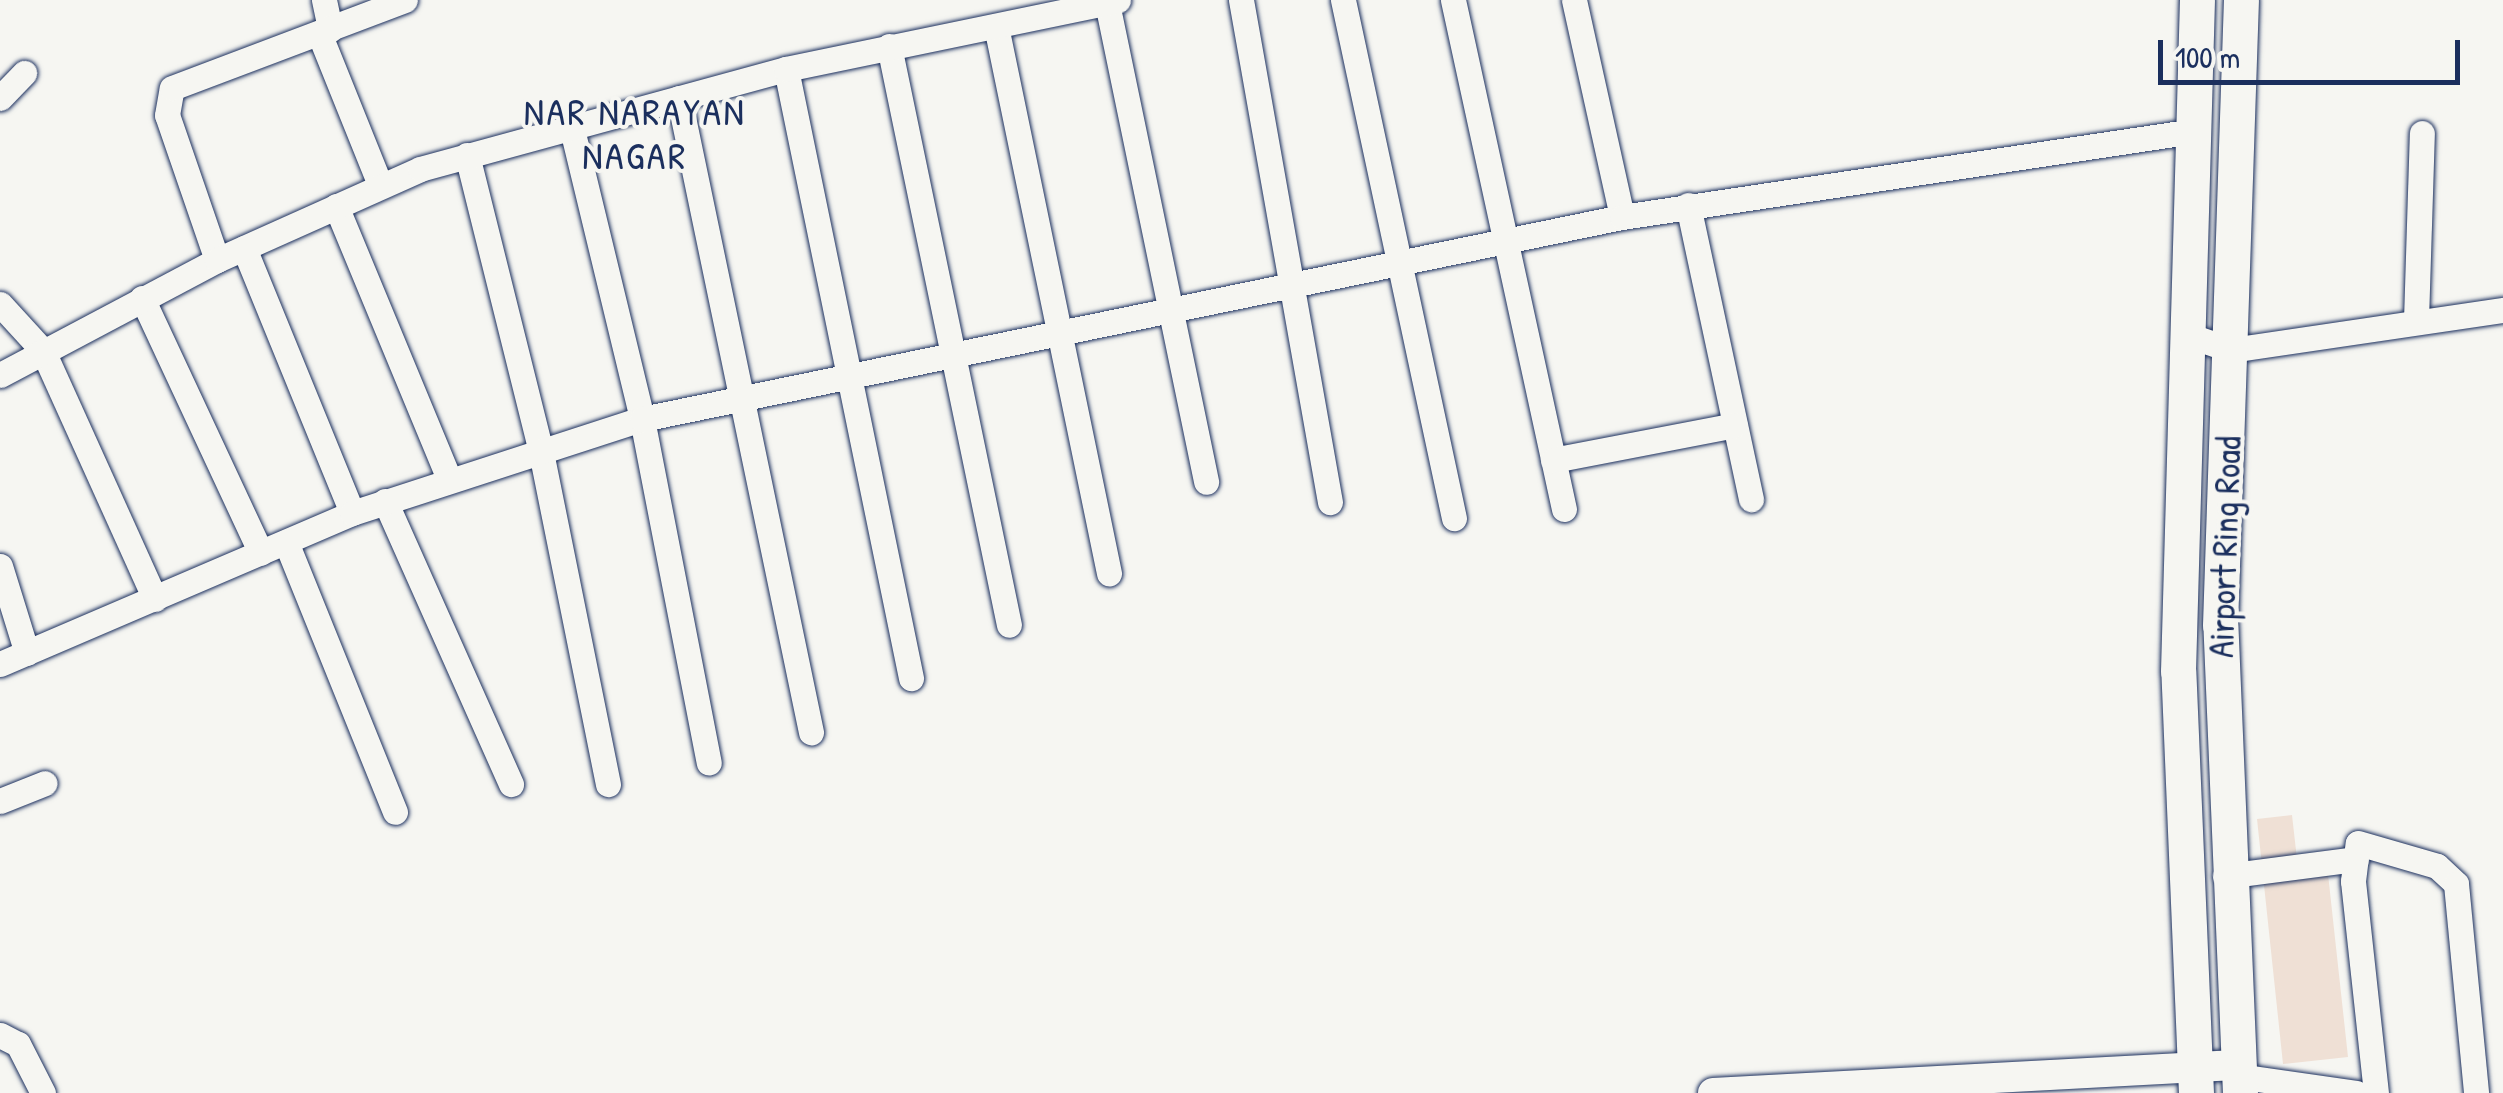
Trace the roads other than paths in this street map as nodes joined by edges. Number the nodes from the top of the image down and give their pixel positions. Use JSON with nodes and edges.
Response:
{"nodes":[{"id":1,"x":324,"y":0,"type":"edge"},
{"id":2,"x":405,"y":0,"type":"edge"},
{"id":3,"x":1242,"y":0,"type":"edge"},
{"id":4,"x":1343,"y":0,"type":"edge"},
{"id":5,"x":1453,"y":0,"type":"edge"},
{"id":6,"x":1574,"y":0,"type":"edge"},
{"id":7,"x":2197,"y":0,"type":"edge"},
{"id":8,"x":2241,"y":0,"type":"edge"},
{"id":9,"x":1113,"y":2,"type":"edge"},
{"id":10,"x":996,"y":26,"type":"junction"},
{"id":11,"x":324,"y":31,"type":"junction"},
{"id":12,"x":888,"y":46,"type":"junction"},
{"id":13,"x":786,"y":69,"type":"junction"},
{"id":14,"x":24,"y":73,"type":"dead end"},
{"id":15,"x":0,"y":98,"type":"edge"},
{"id":16,"x":678,"y":98,"type":"junction"},
{"id":17,"x":572,"y":124,"type":"junction"},
{"id":18,"x":2194,"y":131,"type":"junction"},
{"id":19,"x":2422,"y":132,"type":"dead end"},
{"id":20,"x":467,"y":155,"type":"junction"},
{"id":21,"x":380,"y":186,"type":"junction"},
{"id":22,"x":336,"y":206,"type":"junction"},
{"id":23,"x":1688,"y":206,"type":"junction"},
{"id":24,"x":1622,"y":217,"type":"junction"},
{"id":25,"x":1503,"y":240,"type":"junction"},
{"id":26,"x":244,"y":248,"type":"junction"},
{"id":27,"x":217,"y":260,"type":"junction"},
{"id":28,"x":1400,"y":262,"type":"junction"},
{"id":29,"x":1288,"y":284,"type":"junction"},
{"id":30,"x":142,"y":298,"type":"junction"},
{"id":31,"x":0,"y":304,"type":"edge"},
{"id":32,"x":1171,"y":308,"type":"junction"},
{"id":33,"x":2503,"y":310,"type":"edge"},
{"id":34,"x":2416,"y":320,"type":"junction"},
{"id":35,"x":1061,"y":330,"type":"junction"},
{"id":36,"x":2188,"y":335,"type":"junction"},
{"id":37,"x":2231,"y":350,"type":"junction"},
{"id":38,"x":43,"y":351,"type":"junction"},
{"id":39,"x":952,"y":354,"type":"junction"},
{"id":40,"x":848,"y":374,"type":"junction"},
{"id":41,"x":0,"y":375,"type":"edge"},
{"id":42,"x":742,"y":400,"type":"junction"},
{"id":43,"x":642,"y":419,"type":"junction"},
{"id":44,"x":1735,"y":425,"type":"junction"},
{"id":45,"x":540,"y":448,"type":"junction"},
{"id":46,"x":1553,"y":460,"type":"junction"},
{"id":47,"x":448,"y":476,"type":"junction"},
{"id":48,"x":1206,"y":482,"type":"dead end"},
{"id":49,"x":1751,"y":499,"type":"dead end"},
{"id":50,"x":385,"y":501,"type":"junction"},
{"id":51,"x":1330,"y":502,"type":"dead end"},
{"id":52,"x":1564,"y":508,"type":"dead end"},
{"id":53,"x":352,"y":512,"type":"junction"},
{"id":54,"x":1454,"y":518,"type":"dead end"},
{"id":55,"x":286,"y":542,"type":"junction"},
{"id":56,"x":261,"y":553,"type":"junction"},
{"id":57,"x":0,"y":566,"type":"edge"},
{"id":58,"x":1109,"y":573,"type":"dead end"},
{"id":59,"x":155,"y":598,"type":"junction"},
{"id":60,"x":1009,"y":625,"type":"dead end"},
{"id":61,"x":26,"y":653,"type":"junction"},
{"id":62,"x":0,"y":664,"type":"edge"},
{"id":63,"x":911,"y":678,"type":"dead end"},
{"id":64,"x":812,"y":732,"type":"dead end"},
{"id":65,"x":710,"y":763,"type":"dead end"},
{"id":66,"x":45,"y":783,"type":"dead end"},
{"id":67,"x":511,"y":784,"type":"dead end"},
{"id":68,"x":608,"y":784,"type":"dead end"},
{"id":69,"x":0,"y":801,"type":"edge"},
{"id":70,"x":395,"y":812,"type":"dead end"},
{"id":71,"x":2356,"y":859,"type":"junction"},
{"id":72,"x":2226,"y":876,"type":"junction"},
{"id":73,"x":0,"y":1035,"type":"edge"},
{"id":74,"x":2238,"y":1078,"type":"edge"},
{"id":75,"x":2195,"y":1082,"type":"edge"},
{"id":76,"x":2094,"y":1084,"type":"edge"},
{"id":77,"x":44,"y":1093,"type":"edge"},
{"id":78,"x":1713,"y":1093,"type":"edge"},
{"id":79,"x":2356,"y":1093,"type":"edge"},
{"id":80,"x":2376,"y":1093,"type":"edge"},
{"id":81,"x":2476,"y":1093,"type":"edge"}],
"edges":[{"from":1,"to":11,"type":"street"},
{"from":2,"to":11,"type":"street"},
{"from":3,"to":29,"type":"street"},
{"from":4,"to":28,"type":"street"},
{"from":5,"to":25,"type":"street"},
{"from":6,"to":24,"type":"street"},
{"from":7,"to":18,"type":"main road","name":"Airport Ring Road"},
{"from":8,"to":37,"type":"main road","name":"Airport Ring Road"},
{"from":9,"to":10,"type":"street"},
{"from":9,"to":32,"type":"street"},
{"from":10,"to":12,"type":"street"},
{"from":10,"to":35,"type":"street"},
{"from":11,"to":21,"type":"street"},
{"from":11,"to":27,"type":"street"},
{"from":12,"to":13,"type":"street"},
{"from":12,"to":39,"type":"street"},
{"from":13,"to":16,"type":"street"},
{"from":13,"to":40,"type":"street"},
{"from":14,"to":15,"type":"street"},
{"from":16,"to":17,"type":"street"},
{"from":16,"to":42,"type":"street"},
{"from":17,"to":20,"type":"street"},
{"from":17,"to":43,"type":"street"},
{"from":18,"to":23,"type":"street"},
{"from":18,"to":36,"type":"main road","name":"Airport Ring Road"},
{"from":19,"to":34,"type":"street"},
{"from":20,"to":21,"type":"street"},
{"from":20,"to":45,"type":"street"},
{"from":21,"to":22,"type":"street"},
{"from":22,"to":26,"type":"street"},
{"from":22,"to":47,"type":"street"},
{"from":23,"to":24,"type":"street"},
{"from":23,"to":44,"type":"street"},
{"from":24,"to":25,"type":"street"},
{"from":25,"to":28,"type":"street"},
{"from":25,"to":46,"type":"street"},
{"from":26,"to":27,"type":"street"},
{"from":26,"to":53,"type":"street"},
{"from":27,"to":30,"type":"street"},
{"from":28,"to":29,"type":"street"},
{"from":28,"to":54,"type":"street"},
{"from":29,"to":32,"type":"street"},
{"from":29,"to":51,"type":"street"},
{"from":30,"to":38,"type":"street"},
{"from":30,"to":56,"type":"street"},
{"from":31,"to":38,"type":"street"},
{"from":32,"to":35,"type":"street"},
{"from":32,"to":48,"type":"street"},
{"from":33,"to":34,"type":"street"},
{"from":34,"to":37,"type":"street"},
{"from":35,"to":39,"type":"street"},
{"from":35,"to":58,"type":"street"},
{"from":36,"to":37,"type":"street"},
{"from":36,"to":75,"type":"main road","name":"Airport Ring Road"},
{"from":37,"to":72,"type":"main road","name":"Airport Ring Road"},
{"from":38,"to":41,"type":"street"},
{"from":38,"to":59,"type":"street"},
{"from":39,"to":40,"type":"street"},
{"from":39,"to":60,"type":"street"},
{"from":40,"to":42,"type":"street"},
{"from":40,"to":63,"type":"street"},
{"from":42,"to":43,"type":"street"},
{"from":42,"to":64,"type":"street"},
{"from":43,"to":45,"type":"street"},
{"from":43,"to":65,"type":"street"},
{"from":44,"to":46,"type":"street"},
{"from":44,"to":49,"type":"street"},
{"from":45,"to":47,"type":"street"},
{"from":45,"to":68,"type":"street"},
{"from":46,"to":52,"type":"street"},
{"from":47,"to":50,"type":"street"},
{"from":50,"to":53,"type":"street"},
{"from":50,"to":67,"type":"street"},
{"from":53,"to":55,"type":"street"},
{"from":55,"to":56,"type":"street"},
{"from":55,"to":70,"type":"street"},
{"from":56,"to":59,"type":"street"},
{"from":57,"to":61,"type":"street"},
{"from":59,"to":61,"type":"street"},
{"from":61,"to":62,"type":"street"},
{"from":66,"to":69,"type":"street"},
{"from":71,"to":72,"type":"street"},
{"from":71,"to":80,"type":"street"},
{"from":71,"to":81,"type":"street"},
{"from":72,"to":74,"type":"main road","name":"Airport Ring Road"},
{"from":73,"to":77,"type":"street"},
{"from":74,"to":75,"type":"street"},
{"from":74,"to":79,"type":"street"},
{"from":75,"to":76,"type":"street"},
{"from":76,"to":78,"type":"street"}]}
